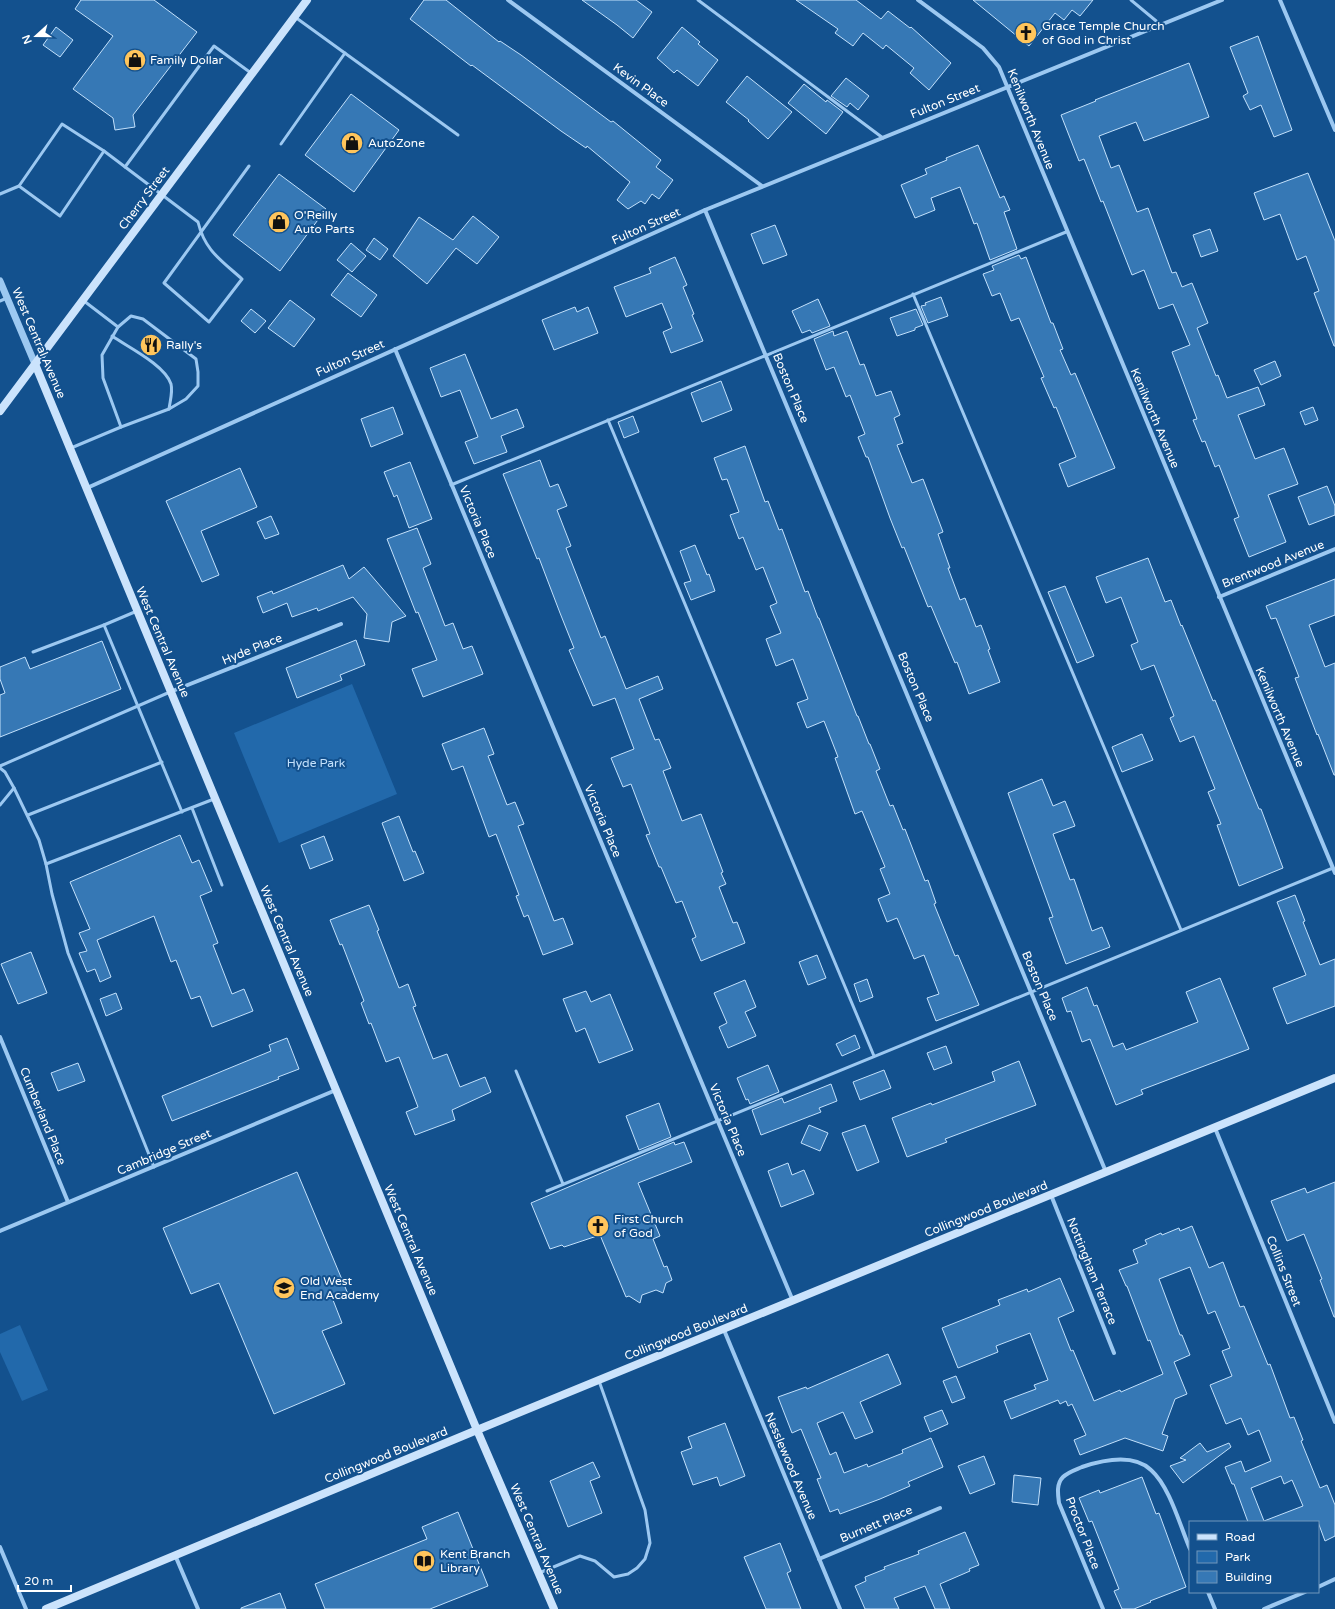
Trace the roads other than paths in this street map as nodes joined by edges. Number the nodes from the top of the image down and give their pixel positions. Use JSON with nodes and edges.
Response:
{"nodes":[{"id":1,"x":307,"y":0,"type":"edge"},
{"id":2,"x":508,"y":0,"type":"edge"},
{"id":3,"x":698,"y":0,"type":"edge"},
{"id":4,"x":918,"y":0,"type":"edge"},
{"id":5,"x":1132,"y":0,"type":"edge"},
{"id":6,"x":1222,"y":0,"type":"edge"},
{"id":7,"x":1280,"y":0,"type":"edge"},
{"id":8,"x":295,"y":17,"type":"junction"},
{"id":9,"x":1161,"y":25,"type":"junction"},
{"id":10,"x":345,"y":53,"type":"junction"},
{"id":11,"x":252,"y":74,"type":"junction"},
{"id":12,"x":1006,"y":88,"type":"junction"},
{"id":13,"x":1335,"y":130,"type":"edge"},
{"id":14,"x":458,"y":135,"type":"dead end"},
{"id":15,"x":883,"y":138,"type":"junction"},
{"id":16,"x":281,"y":144,"type":"dead end"},
{"id":17,"x":104,"y":151,"type":"junction"},
{"id":18,"x":249,"y":166,"type":"dead end"},
{"id":19,"x":125,"y":167,"type":"junction"},
{"id":20,"x":19,"y":186,"type":"junction"},
{"id":21,"x":762,"y":186,"type":"junction"},
{"id":22,"x":0,"y":194,"type":"edge"},
{"id":23,"x":161,"y":195,"type":"junction"},
{"id":24,"x":705,"y":210,"type":"junction"},
{"id":25,"x":201,"y":232,"type":"junction"},
{"id":26,"x":1066,"y":232,"type":"junction"},
{"id":27,"x":0,"y":281,"type":"edge"},
{"id":28,"x":913,"y":294,"type":"junction"},
{"id":29,"x":3,"y":299,"type":"edge"},
{"id":30,"x":82,"y":300,"type":"junction"},
{"id":31,"x":118,"y":327,"type":"junction"},
{"id":32,"x":112,"y":336,"type":"junction"},
{"id":33,"x":395,"y":349,"type":"junction"},
{"id":34,"x":766,"y":354,"type":"junction"},
{"id":35,"x":35,"y":364,"type":"junction"},
{"id":36,"x":1,"y":408,"type":"edge"},
{"id":37,"x":169,"y":409,"type":"junction"},
{"id":38,"x":608,"y":420,"type":"junction"},
{"id":39,"x":121,"y":427,"type":"junction"},
{"id":40,"x":70,"y":449,"type":"junction"},
{"id":41,"x":451,"y":484,"type":"junction"},
{"id":42,"x":86,"y":488,"type":"junction"},
{"id":43,"x":1335,"y":550,"type":"edge"},
{"id":44,"x":1219,"y":597,"type":"junction"},
{"id":45,"x":137,"y":611,"type":"junction"},
{"id":46,"x":341,"y":624,"type":"dead end"},
{"id":47,"x":104,"y":625,"type":"junction"},
{"id":48,"x":33,"y":652,"type":"dead end"},
{"id":49,"x":170,"y":692,"type":"junction"},
{"id":50,"x":138,"y":705,"type":"junction"},
{"id":51,"x":162,"y":762,"type":"junction"},
{"id":52,"x":0,"y":767,"type":"edge"},
{"id":53,"x":14,"y":788,"type":"junction"},
{"id":54,"x":215,"y":799,"type":"junction"},
{"id":55,"x":0,"y":805,"type":"edge"},
{"id":56,"x":192,"y":808,"type":"junction"},
{"id":57,"x":182,"y":812,"type":"junction"},
{"id":58,"x":28,"y":815,"type":"junction"},
{"id":59,"x":46,"y":864,"type":"junction"},
{"id":60,"x":1333,"y":868,"type":"junction"},
{"id":61,"x":1335,"y":873,"type":"edge"},
{"id":62,"x":222,"y":884,"type":"dead end"},
{"id":63,"x":1181,"y":930,"type":"junction"},
{"id":64,"x":1031,"y":992,"type":"junction"},
{"id":65,"x":0,"y":1036,"type":"edge"},
{"id":66,"x":874,"y":1056,"type":"junction"},
{"id":67,"x":516,"y":1071,"type":"dead end"},
{"id":68,"x":1335,"y":1078,"type":"edge"},
{"id":69,"x":336,"y":1090,"type":"junction"},
{"id":70,"x":718,"y":1120,"type":"junction"},
{"id":71,"x":1214,"y":1127,"type":"junction"},
{"id":72,"x":154,"y":1167,"type":"junction"},
{"id":73,"x":1106,"y":1172,"type":"junction"},
{"id":74,"x":563,"y":1184,"type":"junction"},
{"id":75,"x":547,"y":1191,"type":"dead end"},
{"id":76,"x":1050,"y":1195,"type":"junction"},
{"id":77,"x":68,"y":1202,"type":"junction"},
{"id":78,"x":0,"y":1231,"type":"edge"},
{"id":79,"x":793,"y":1301,"type":"junction"},
{"id":80,"x":724,"y":1330,"type":"junction"},
{"id":81,"x":1114,"y":1353,"type":"dead end"},
{"id":82,"x":599,"y":1381,"type":"junction"},
{"id":83,"x":1335,"y":1422,"type":"edge"},
{"id":84,"x":477,"y":1430,"type":"junction"},
{"id":85,"x":940,"y":1508,"type":"dead end"},
{"id":86,"x":1189,"y":1546,"type":"edge"},
{"id":87,"x":0,"y":1547,"type":"edge"},
{"id":88,"x":175,"y":1555,"type":"junction"},
{"id":89,"x":819,"y":1559,"type":"junction"},
{"id":90,"x":539,"y":1573,"type":"junction"},
{"id":91,"x":1335,"y":1580,"type":"edge"},
{"id":92,"x":1319,"y":1586,"type":"edge"},
{"id":93,"x":1208,"y":1593,"type":"edge"},
{"id":94,"x":1303,"y":1593,"type":"edge"},
{"id":95,"x":26,"y":1609,"type":"edge"},
{"id":96,"x":46,"y":1609,"type":"edge"},
{"id":97,"x":198,"y":1609,"type":"edge"},
{"id":98,"x":554,"y":1609,"type":"edge"},
{"id":99,"x":840,"y":1609,"type":"edge"},
{"id":100,"x":1103,"y":1609,"type":"edge"},
{"id":101,"x":1215,"y":1609,"type":"edge"},
{"id":102,"x":1264,"y":1609,"type":"edge"}],
"edges":[{"from":1,"to":8,"type":"main road","name":"Cherry Street"},
{"from":2,"to":21,"type":"street","name":"Kevin Place"},
{"from":3,"to":15,"type":"lane"},
{"from":4,"to":12,"type":"street","name":"Kenilworth Avenue"},
{"from":5,"to":9,"type":"lane"},
{"from":6,"to":9,"type":"street","name":"Fulton Street"},
{"from":7,"to":13,"type":"street"},
{"from":8,"to":10,"type":"lane"},
{"from":8,"to":11,"type":"main road","name":"Cherry Street"},
{"from":9,"to":12,"type":"street","name":"Fulton Street"},
{"from":10,"to":14,"type":"lane"},
{"from":10,"to":16,"type":"lane"},
{"from":11,"to":19,"type":"lane"},
{"from":11,"to":23,"type":"main road","name":"Cherry Street"},
{"from":12,"to":15,"type":"street","name":"Fulton Street"},
{"from":12,"to":26,"type":"street","name":"Kenilworth Avenue"},
{"from":15,"to":21,"type":"street","name":"Fulton Street"},
{"from":17,"to":19,"type":"lane"},
{"from":17,"to":20,"type":"lane"},
{"from":17,"to":20,"type":"lane"},
{"from":18,"to":25,"type":"lane"},
{"from":19,"to":23,"type":"lane"},
{"from":20,"to":22,"type":"lane"},
{"from":21,"to":24,"type":"street","name":"Fulton Street"},
{"from":23,"to":25,"type":"lane"},
{"from":23,"to":30,"type":"main road","name":"Cherry Street"},
{"from":24,"to":33,"type":"street","name":"Fulton Street"},
{"from":24,"to":34,"type":"street","name":"Boston Place"},
{"from":25,"to":25,"type":"lane"},
{"from":26,"to":28,"type":"lane"},
{"from":26,"to":44,"type":"street","name":"Kenilworth Avenue"},
{"from":27,"to":29,"type":"street","name":"West Central Avenue"},
{"from":28,"to":34,"type":"lane"},
{"from":28,"to":63,"type":"lane"},
{"from":29,"to":35,"type":"street","name":"West Central Avenue"},
{"from":30,"to":31,"type":"lane"},
{"from":30,"to":35,"type":"main road","name":"Cherry Street"},
{"from":31,"to":32,"type":"lane"},
{"from":31,"to":37,"type":"lane"},
{"from":32,"to":37,"type":"lane"},
{"from":32,"to":39,"type":"lane"},
{"from":33,"to":41,"type":"street","name":"Victoria Place"},
{"from":33,"to":42,"type":"street","name":"Fulton Street"},
{"from":34,"to":38,"type":"lane"},
{"from":34,"to":64,"type":"street","name":"Boston Place"},
{"from":35,"to":36,"type":"main road","name":"Cherry Street"},
{"from":35,"to":40,"type":"main road","name":"West Central Avenue"},
{"from":37,"to":39,"type":"lane"},
{"from":38,"to":41,"type":"lane"},
{"from":38,"to":66,"type":"lane"},
{"from":39,"to":40,"type":"lane"},
{"from":40,"to":42,"type":"main road","name":"West Central Avenue"},
{"from":41,"to":70,"type":"street","name":"Victoria Place"},
{"from":42,"to":45,"type":"main road","name":"West Central Avenue"},
{"from":43,"to":44,"type":"street","name":"Brentwood Avenue"},
{"from":44,"to":60,"type":"street","name":"Kenilworth Avenue"},
{"from":45,"to":47,"type":"lane"},
{"from":45,"to":49,"type":"main road","name":"West Central Avenue"},
{"from":46,"to":49,"type":"street","name":"Hyde Place"},
{"from":47,"to":48,"type":"lane"},
{"from":47,"to":50,"type":"lane"},
{"from":49,"to":50,"type":"lane"},
{"from":49,"to":54,"type":"main road","name":"West Central Avenue"},
{"from":50,"to":51,"type":"lane"},
{"from":50,"to":52,"type":"lane"},
{"from":51,"to":57,"type":"lane"},
{"from":51,"to":58,"type":"lane"},
{"from":52,"to":53,"type":"lane"},
{"from":53,"to":55,"type":"lane"},
{"from":53,"to":58,"type":"lane"},
{"from":54,"to":56,"type":"lane"},
{"from":54,"to":69,"type":"main road","name":"West Central Avenue"},
{"from":56,"to":57,"type":"lane"},
{"from":56,"to":62,"type":"lane"},
{"from":57,"to":59,"type":"lane"},
{"from":58,"to":59,"type":"lane"},
{"from":59,"to":72,"type":"lane"},
{"from":60,"to":61,"type":"street","name":"Kenilworth Avenue"},
{"from":60,"to":63,"type":"lane"},
{"from":63,"to":64,"type":"lane"},
{"from":64,"to":66,"type":"lane"},
{"from":64,"to":73,"type":"street","name":"Boston Place"},
{"from":65,"to":77,"type":"street","name":"Cumberland Place"},
{"from":66,"to":70,"type":"lane"},
{"from":67,"to":74,"type":"lane"},
{"from":68,"to":71,"type":"main road","name":"Collingwood Boulevard"},
{"from":69,"to":72,"type":"street","name":"Cambridge Street"},
{"from":69,"to":84,"type":"main road","name":"West Central Avenue"},
{"from":70,"to":74,"type":"lane"},
{"from":70,"to":79,"type":"street","name":"Victoria Place"},
{"from":71,"to":73,"type":"main road","name":"Collingwood Boulevard"},
{"from":71,"to":83,"type":"street","name":"Collins Street"},
{"from":72,"to":77,"type":"street","name":"Cambridge Street"},
{"from":73,"to":76,"type":"main road","name":"Collingwood Boulevard"},
{"from":74,"to":75,"type":"lane"},
{"from":76,"to":79,"type":"main road","name":"Collingwood Boulevard"},
{"from":76,"to":81,"type":"street","name":"Nottingham Terrace"},
{"from":77,"to":78,"type":"street","name":"Cambridge Street"},
{"from":79,"to":80,"type":"main road","name":"Collingwood Boulevard"},
{"from":80,"to":82,"type":"main road","name":"Collingwood Boulevard"},
{"from":80,"to":89,"type":"street","name":"Nesslewood Avenue"},
{"from":82,"to":84,"type":"main road","name":"Collingwood Boulevard"},
{"from":82,"to":90,"type":"lane"},
{"from":84,"to":88,"type":"main road","name":"Collingwood Boulevard"},
{"from":84,"to":90,"type":"main road","name":"West Central Avenue"},
{"from":85,"to":89,"type":"street","name":"Burnett Place"},
{"from":86,"to":100,"type":"street","name":"Proctor Place"},
{"from":87,"to":95,"type":"street"},
{"from":88,"to":96,"type":"main road","name":"Collingwood Boulevard"},
{"from":88,"to":97,"type":"street"},
{"from":89,"to":99,"type":"street","name":"Nesslewood Avenue"},
{"from":90,"to":98,"type":"main road","name":"West Central Avenue"},
{"from":91,"to":92,"type":"street"},
{"from":93,"to":101,"type":"street"},
{"from":94,"to":102,"type":"street"}]}
